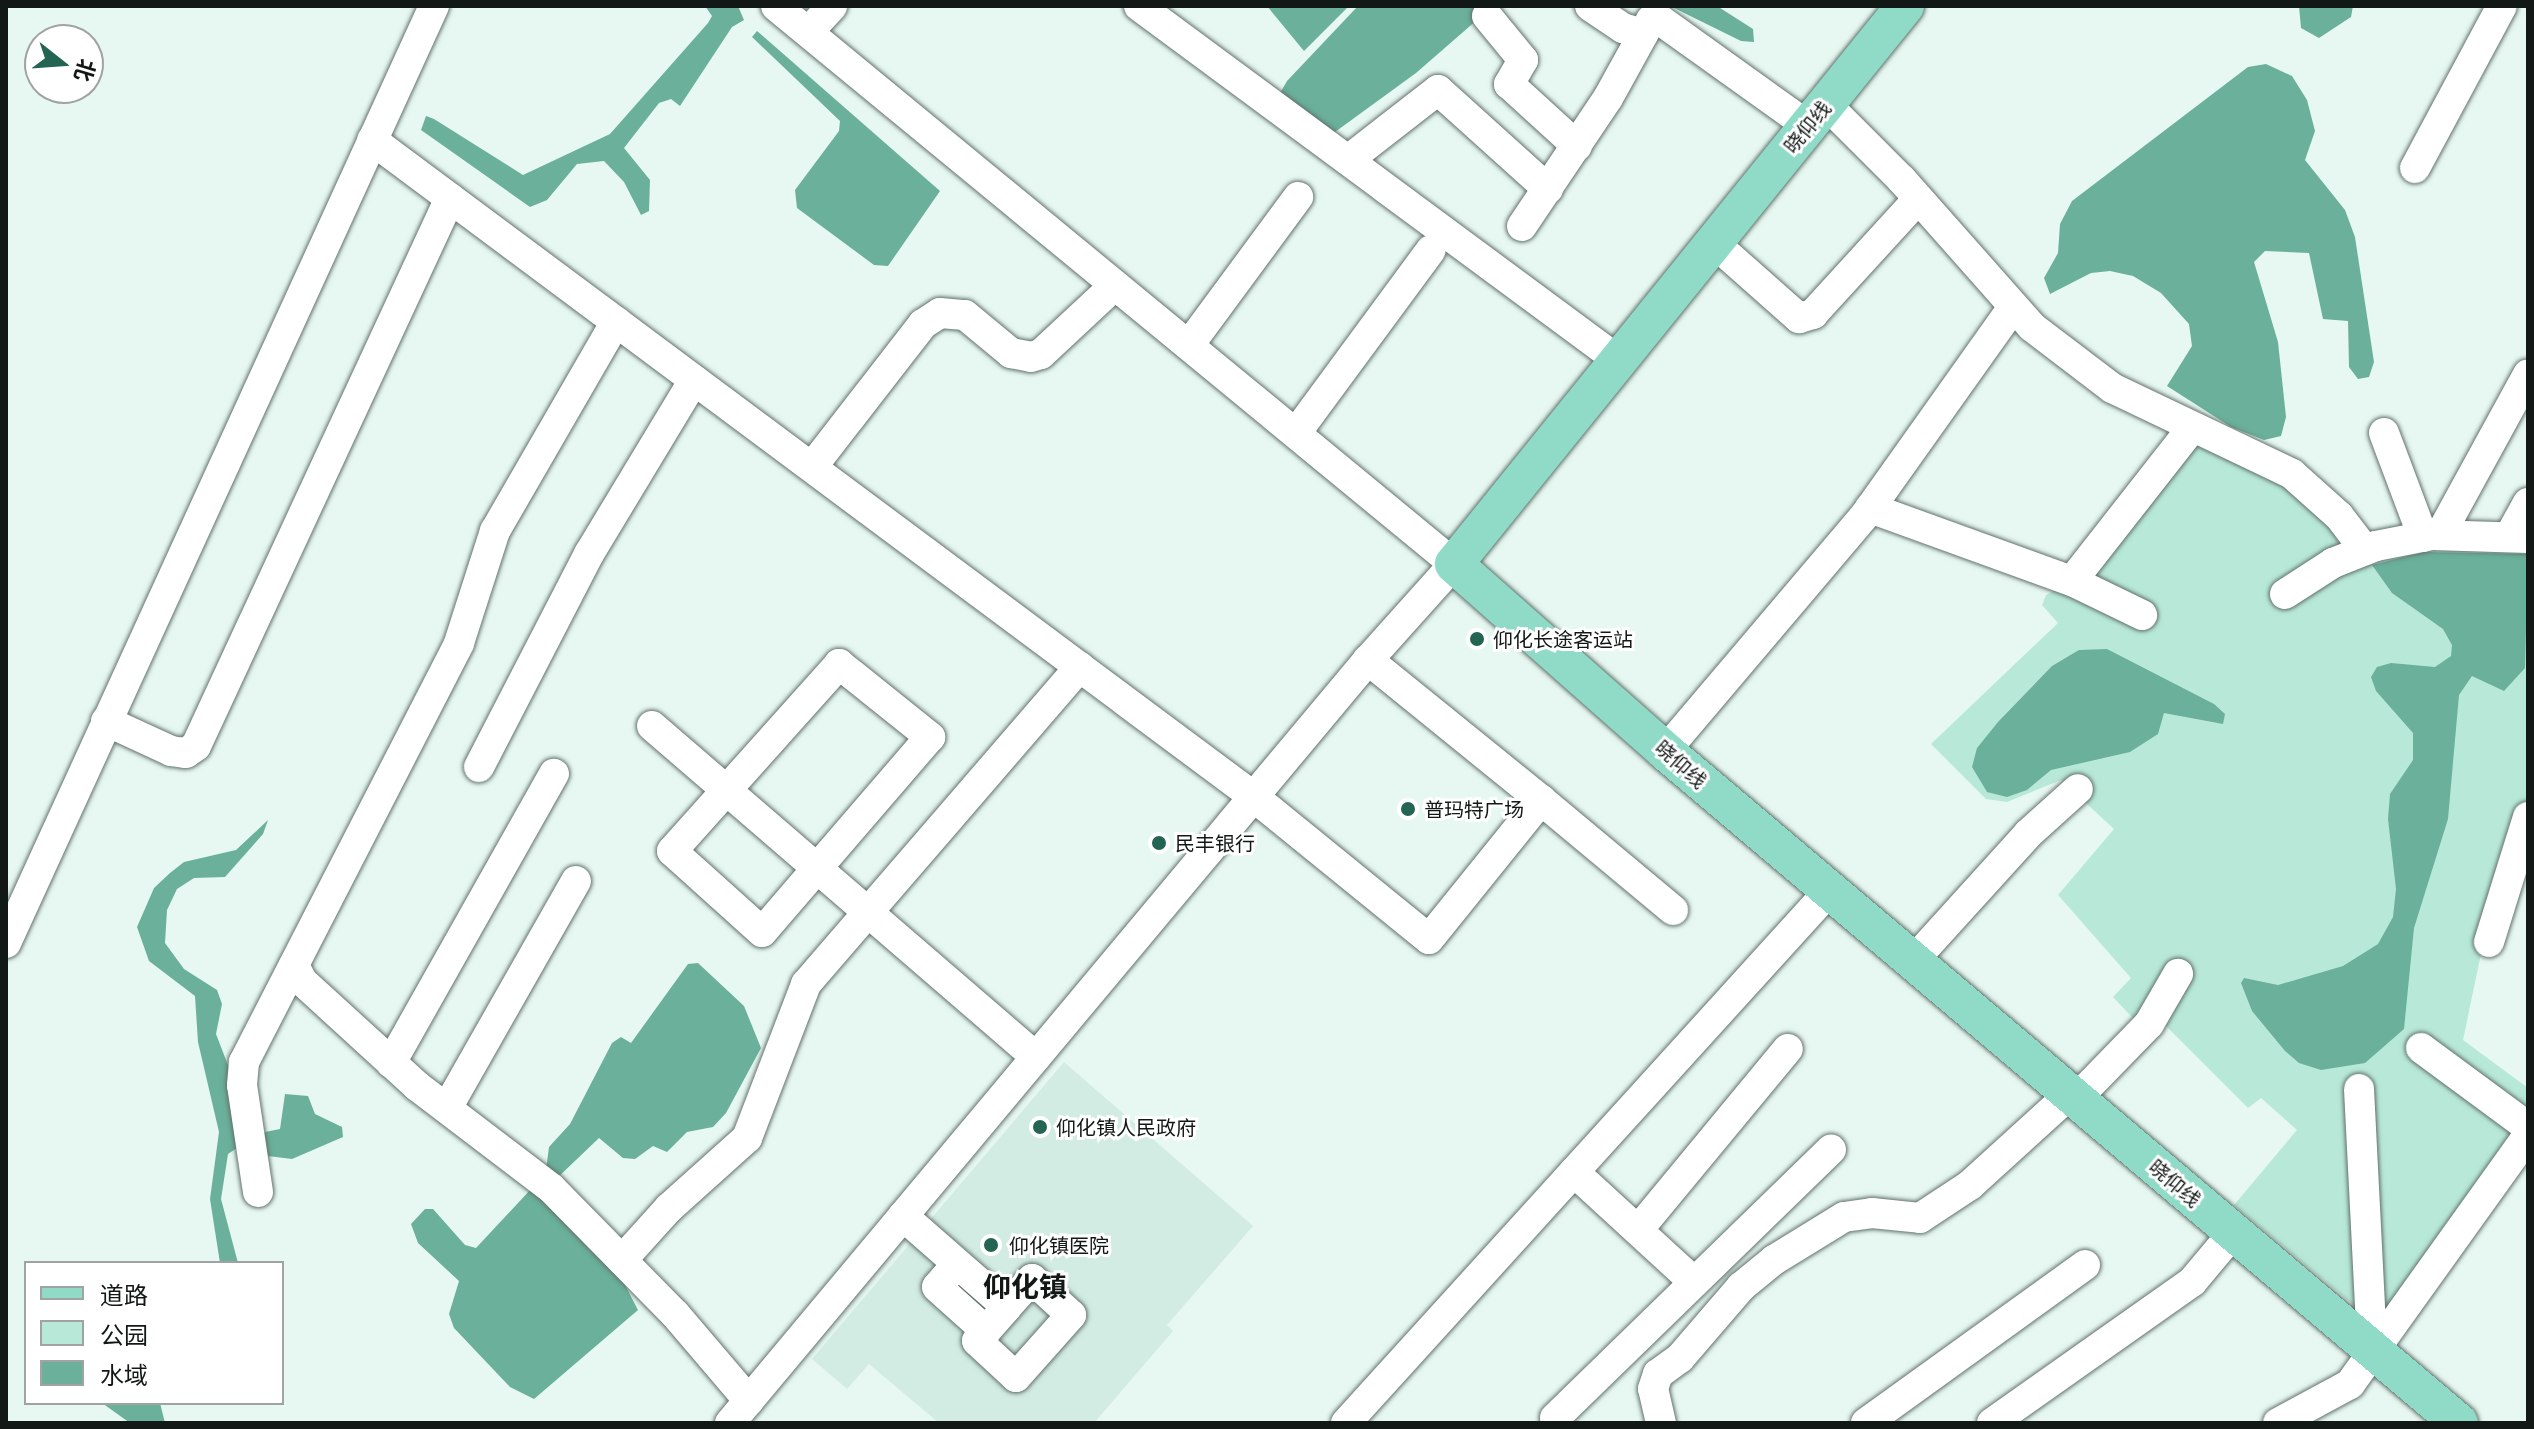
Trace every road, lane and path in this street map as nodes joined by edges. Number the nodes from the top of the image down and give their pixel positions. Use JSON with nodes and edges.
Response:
{"nodes":[{"id":1,"x":434,"y":6,"type":"edge"},
{"id":2,"x":776,"y":6,"type":"edge"},
{"id":3,"x":832,"y":6,"type":"edge"},
{"id":4,"x":1139,"y":6,"type":"edge"},
{"id":5,"x":1590,"y":6,"type":"edge"},
{"id":6,"x":1905,"y":6,"type":"edge"},
{"id":7,"x":2502,"y":6,"type":"edge"},
{"id":8,"x":1487,"y":16,"type":"dead end"},
{"id":9,"x":809,"y":31,"type":"junction"},
{"id":10,"x":1643,"y":34,"type":"junction"},
{"id":11,"x":1817,"y":115,"type":"junction"},
{"id":12,"x":372,"y":140,"type":"junction"},
{"id":13,"x":1577,"y":146,"type":"junction"},
{"id":14,"x":1348,"y":160,"type":"junction"},
{"id":15,"x":2415,"y":168,"type":"dead end"},
{"id":16,"x":1548,"y":189,"type":"junction"},
{"id":17,"x":1298,"y":197,"type":"dead end"},
{"id":18,"x":450,"y":198,"type":"junction"},
{"id":19,"x":1918,"y":199,"type":"junction"},
{"id":20,"x":1522,"y":226,"type":"dead end"},
{"id":21,"x":1713,"y":242,"type":"junction"},
{"id":22,"x":1431,"y":250,"type":"dead end"},
{"id":23,"x":1115,"y":285,"type":"junction"},
{"id":24,"x":2013,"y":307,"type":"junction"},
{"id":25,"x":616,"y":321,"type":"junction"},
{"id":26,"x":1189,"y":345,"type":"junction"},
{"id":27,"x":1618,"y":360,"type":"junction"},
{"id":28,"x":2528,"y":374,"type":"edge"},
{"id":29,"x":694,"y":380,"type":"junction"},
{"id":30,"x":2192,"y":428,"type":"junction"},
{"id":31,"x":1296,"y":433,"type":"junction"},
{"id":32,"x":2384,"y":433,"type":"dead end"},
{"id":33,"x":812,"y":467,"type":"junction"},
{"id":34,"x":2528,"y":503,"type":"edge"},
{"id":35,"x":1870,"y":508,"type":"junction"},
{"id":36,"x":2431,"y":536,"type":"junction"},
{"id":37,"x":2518,"y":538,"type":"edge"},
{"id":38,"x":2365,"y":550,"type":"junction"},
{"id":39,"x":1454,"y":564,"type":"junction"},
{"id":40,"x":2072,"y":581,"type":"junction"},
{"id":41,"x":2285,"y":594,"type":"dead end"},
{"id":42,"x":2142,"y":615,"type":"dead end"},
{"id":43,"x":1368,"y":660,"type":"junction"},
{"id":44,"x":1080,"y":667,"type":"junction"},
{"id":45,"x":106,"y":721,"type":"junction"},
{"id":46,"x":652,"y":726,"type":"dead end"},
{"id":47,"x":1665,"y":751,"type":"junction"},
{"id":48,"x":479,"y":767,"type":"dead end"},
{"id":49,"x":554,"y":774,"type":"dead end"},
{"id":50,"x":2078,"y":789,"type":"dead end"},
{"id":51,"x":726,"y":790,"type":"junction"},
{"id":52,"x":1254,"y":797,"type":"junction"},
{"id":53,"x":1541,"y":800,"type":"junction"},
{"id":54,"x":2528,"y":817,"type":"edge"},
{"id":55,"x":2523,"y":852,"type":"edge"},
{"id":56,"x":817,"y":868,"type":"junction"},
{"id":57,"x":576,"y":881,"type":"dead end"},
{"id":58,"x":1830,"y":890,"type":"junction"},
{"id":59,"x":1673,"y":910,"type":"dead end"},
{"id":60,"x":868,"y":913,"type":"junction"},
{"id":61,"x":2489,"y":942,"type":"dead end"},
{"id":62,"x":6,"y":943,"type":"edge"},
{"id":63,"x":1913,"y":961,"type":"junction"},
{"id":64,"x":294,"y":965,"type":"junction"},
{"id":65,"x":2178,"y":974,"type":"dead end"},
{"id":66,"x":2421,"y":1048,"type":"dead end"},
{"id":67,"x":1788,"y":1049,"type":"dead end"},
{"id":68,"x":1036,"y":1057,"type":"junction"},
{"id":69,"x":391,"y":1063,"type":"junction"},
{"id":70,"x":2359,"y":1089,"type":"dead end"},
{"id":71,"x":2073,"y":1097,"type":"junction"},
{"id":72,"x":447,"y":1108,"type":"junction"},
{"id":73,"x":2528,"y":1127,"type":"edge"},
{"id":74,"x":2528,"y":1135,"type":"edge"},
{"id":75,"x":1831,"y":1150,"type":"dead end"},
{"id":76,"x":1574,"y":1172,"type":"junction"},
{"id":77,"x":258,"y":1192,"type":"dead end"},
{"id":78,"x":903,"y":1216,"type":"junction"},
{"id":79,"x":1638,"y":1230,"type":"junction"},
{"id":80,"x":2234,"y":1232,"type":"junction"},
{"id":81,"x":622,"y":1260,"type":"junction"},
{"id":82,"x":957,"y":1264,"type":"junction"},
{"id":83,"x":2085,"y":1265,"type":"dead end"},
{"id":84,"x":1694,"y":1282,"type":"junction"},
{"id":85,"x":1007,"y":1307,"type":"junction"},
{"id":86,"x":986,"y":1331,"type":"junction"},
{"id":87,"x":2372,"y":1349,"type":"junction"},
{"id":88,"x":739,"y":1412,"type":"edge"},
{"id":89,"x":1907,"y":1412,"type":"edge"},
{"id":90,"x":1555,"y":1418,"type":"dead end"},
{"id":91,"x":1346,"y":1423,"type":"edge"},
{"id":92,"x":1661,"y":1423,"type":"edge"},
{"id":93,"x":1866,"y":1423,"type":"edge"},
{"id":94,"x":1992,"y":1423,"type":"edge"},
{"id":95,"x":2278,"y":1423,"type":"edge"},
{"id":96,"x":2459,"y":1423,"type":"edge"}],
"edges":[{"from":1,"to":12,"type":"street"},
{"from":2,"to":9,"type":"street"},
{"from":3,"to":9,"type":"street"},
{"from":4,"to":14,"type":"street"},
{"from":5,"to":10,"type":"street"},
{"from":6,"to":11,"type":"main road","name":"晓仰线"},
{"from":7,"to":15,"type":"street"},
{"from":8,"to":13,"type":"street"},
{"from":9,"to":23,"type":"street"},
{"from":10,"to":11,"type":"street"},
{"from":10,"to":13,"type":"street"},
{"from":11,"to":19,"type":"street"},
{"from":11,"to":21,"type":"main road","name":"晓仰线"},
{"from":12,"to":18,"type":"street"},
{"from":12,"to":45,"type":"street"},
{"from":13,"to":16,"type":"street"},
{"from":14,"to":16,"type":"street"},
{"from":14,"to":27,"type":"street"},
{"from":16,"to":20,"type":"street"},
{"from":17,"to":26,"type":"street"},
{"from":18,"to":25,"type":"street"},
{"from":18,"to":45,"type":"street"},
{"from":19,"to":21,"type":"street"},
{"from":19,"to":24,"type":"street"},
{"from":21,"to":27,"type":"main road","name":"晓仰线"},
{"from":22,"to":31,"type":"street"},
{"from":23,"to":26,"type":"street"},
{"from":23,"to":33,"type":"street"},
{"from":24,"to":30,"type":"street"},
{"from":24,"to":35,"type":"street"},
{"from":25,"to":29,"type":"street"},
{"from":25,"to":64,"type":"street"},
{"from":26,"to":31,"type":"street"},
{"from":27,"to":39,"type":"main road","name":"晓仰线"},
{"from":28,"to":36,"type":"street"},
{"from":29,"to":33,"type":"street"},
{"from":29,"to":48,"type":"street"},
{"from":30,"to":38,"type":"street"},
{"from":30,"to":40,"type":"street"},
{"from":31,"to":39,"type":"street"},
{"from":32,"to":36,"type":"street"},
{"from":33,"to":44,"type":"street"},
{"from":34,"to":37,"type":"street"},
{"from":35,"to":40,"type":"street"},
{"from":35,"to":47,"type":"street"},
{"from":36,"to":37,"type":"street"},
{"from":36,"to":38,"type":"street"},
{"from":38,"to":41,"type":"street"},
{"from":39,"to":43,"type":"street"},
{"from":39,"to":47,"type":"main road","name":"晓仰线"},
{"from":40,"to":42,"type":"street"},
{"from":43,"to":52,"type":"street"},
{"from":43,"to":53,"type":"street"},
{"from":44,"to":52,"type":"street"},
{"from":44,"to":60,"type":"street"},
{"from":45,"to":62,"type":"street"},
{"from":46,"to":51,"type":"street"},
{"from":47,"to":58,"type":"main road","name":"晓仰线"},
{"from":49,"to":69,"type":"street"},
{"from":50,"to":63,"type":"street"},
{"from":51,"to":56,"type":"street"},
{"from":51,"to":56,"type":"street"},
{"from":51,"to":56,"type":"street"},
{"from":52,"to":53,"type":"street"},
{"from":52,"to":68,"type":"street"},
{"from":53,"to":59,"type":"street"},
{"from":54,"to":55,"type":"street"},
{"from":55,"to":61,"type":"street"},
{"from":56,"to":60,"type":"street"},
{"from":57,"to":72,"type":"street"},
{"from":58,"to":63,"type":"main road","name":"晓仰线"},
{"from":58,"to":76,"type":"street"},
{"from":60,"to":68,"type":"street"},
{"from":60,"to":81,"type":"street"},
{"from":63,"to":71,"type":"main road","name":"晓仰线"},
{"from":64,"to":69,"type":"street"},
{"from":64,"to":77,"type":"street"},
{"from":65,"to":71,"type":"street"},
{"from":66,"to":73,"type":"street"},
{"from":67,"to":79,"type":"street"},
{"from":68,"to":78,"type":"street"},
{"from":69,"to":72,"type":"street"},
{"from":70,"to":87,"type":"street"},
{"from":71,"to":80,"type":"main road","name":"晓仰线"},
{"from":71,"to":92,"type":"street"},
{"from":72,"to":81,"type":"street"},
{"from":74,"to":87,"type":"street"},
{"from":75,"to":84,"type":"street"},
{"from":76,"to":79,"type":"street"},
{"from":76,"to":91,"type":"street"},
{"from":78,"to":82,"type":"street"},
{"from":78,"to":88,"type":"street"},
{"from":79,"to":84,"type":"street"},
{"from":80,"to":87,"type":"main road","name":"晓仰线"},
{"from":80,"to":94,"type":"street"},
{"from":81,"to":88,"type":"street"},
{"from":82,"to":85,"type":"street"},
{"from":82,"to":86,"type":"street"},
{"from":83,"to":89,"type":"street"},
{"from":84,"to":90,"type":"street"},
{"from":85,"to":86,"type":"street"},
{"from":85,"to":86,"type":"street"},
{"from":87,"to":95,"type":"street"},
{"from":87,"to":96,"type":"main road","name":"晓仰线"},
{"from":89,"to":93,"type":"street"}]}
